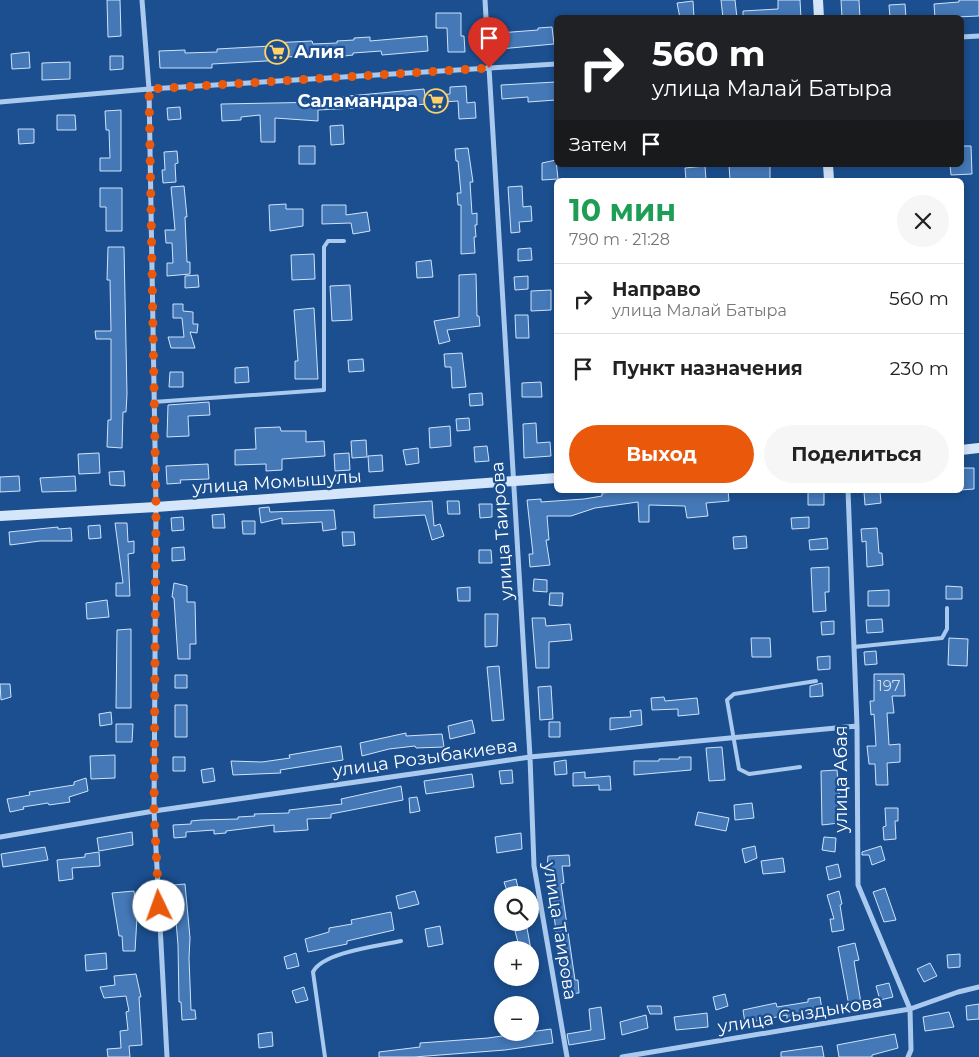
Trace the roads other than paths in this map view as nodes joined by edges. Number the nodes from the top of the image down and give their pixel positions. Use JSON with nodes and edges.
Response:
{"nodes":[{"id":1,"x":142,"y":0,"type":"edge"},
{"id":2,"x":485,"y":0,"type":"edge"},
{"id":3,"x":818,"y":0,"type":"edge"},
{"id":4,"x":819,"y":15,"type":"edge"},
{"id":5,"x":979,"y":36,"type":"edge"},
{"id":6,"x":964,"y":37,"type":"edge"},
{"id":7,"x":554,"y":64,"type":"edge"},
{"id":8,"x":489,"y":68,"type":"junction"},
{"id":9,"x":149,"y":89,"type":"junction"},
{"id":10,"x":0,"y":102,"type":"edge"},
{"id":11,"x":344,"y":241,"type":"dead end"},
{"id":12,"x":153,"y":402,"type":"junction"},
{"id":13,"x":979,"y":448,"type":"edge"},
{"id":14,"x":964,"y":450,"type":"edge"},
{"id":15,"x":554,"y":478,"type":"edge"},
{"id":16,"x":512,"y":481,"type":"junction"},
{"id":17,"x":848,"y":493,"type":"edge"},
{"id":18,"x":156,"y":507,"type":"junction"},
{"id":19,"x":0,"y":516,"type":"edge"},
{"id":20,"x":947,"y":608,"type":"dead end"},
{"id":21,"x":854,"y":647,"type":"junction"},
{"id":22,"x":816,"y":681,"type":"dead end"},
{"id":23,"x":857,"y":726,"type":"junction"},
{"id":24,"x":734,"y":738,"type":"junction"},
{"id":25,"x":530,"y":757,"type":"junction"},
{"id":26,"x":800,"y":768,"type":"dead end"},
{"id":27,"x":154,"y":811,"type":"junction"},
{"id":28,"x":0,"y":837,"type":"edge"},
{"id":29,"x":400,"y":942,"type":"dead end"},
{"id":30,"x":979,"y":987,"type":"edge"},
{"id":31,"x":910,"y":1010,"type":"junction"},
{"id":32,"x":167,"y":1057,"type":"edge"},
{"id":33,"x":325,"y":1057,"type":"edge"},
{"id":34,"x":567,"y":1057,"type":"edge"},
{"id":35,"x":622,"y":1057,"type":"edge"},
{"id":36,"x":908,"y":1057,"type":"edge"}],
"edges":[{"from":1,"to":9,"type":"street"},
{"from":2,"to":8,"type":"street","name":"улица Таирова"},
{"from":3,"to":4,"type":"street"},
{"from":5,"to":6,"type":"street"},
{"from":7,"to":8,"type":"street"},
{"from":8,"to":9,"type":"street"},
{"from":8,"to":16,"type":"street","name":"улица Таирова"},
{"from":9,"to":10,"type":"street"},
{"from":9,"to":12,"type":"street"},
{"from":11,"to":12,"type":"lane"},
{"from":12,"to":18,"type":"street"},
{"from":13,"to":14,"type":"street"},
{"from":15,"to":16,"type":"street","name":"улица Момышулы"},
{"from":16,"to":18,"type":"street","name":"улица Момышулы"},
{"from":16,"to":25,"type":"street","name":"улица Таирова"},
{"from":17,"to":21,"type":"street","name":"улица Абая"},
{"from":18,"to":19,"type":"street","name":"улица Момышулы"},
{"from":18,"to":27,"type":"street"},
{"from":20,"to":21,"type":"lane"},
{"from":21,"to":23,"type":"street","name":"улица Абая"},
{"from":22,"to":24,"type":"lane"},
{"from":23,"to":24,"type":"street","name":"улица Розыбакиева"},
{"from":23,"to":31,"type":"street","name":"улица Абая"},
{"from":24,"to":25,"type":"street","name":"улица Розыбакиева"},
{"from":24,"to":26,"type":"lane"},
{"from":25,"to":27,"type":"street","name":"улица Розыбакиева"},
{"from":25,"to":34,"type":"street","name":"улица Таирова"},
{"from":27,"to":28,"type":"street","name":"улица Розыбакиева"},
{"from":27,"to":32,"type":"street"},
{"from":29,"to":33,"type":"lane"},
{"from":30,"to":31,"type":"street","name":"улица Сыздыкова"},
{"from":31,"to":35,"type":"street","name":"улица Сыздыкова"},
{"from":31,"to":36,"type":"street","name":"улица Абая"}]}
